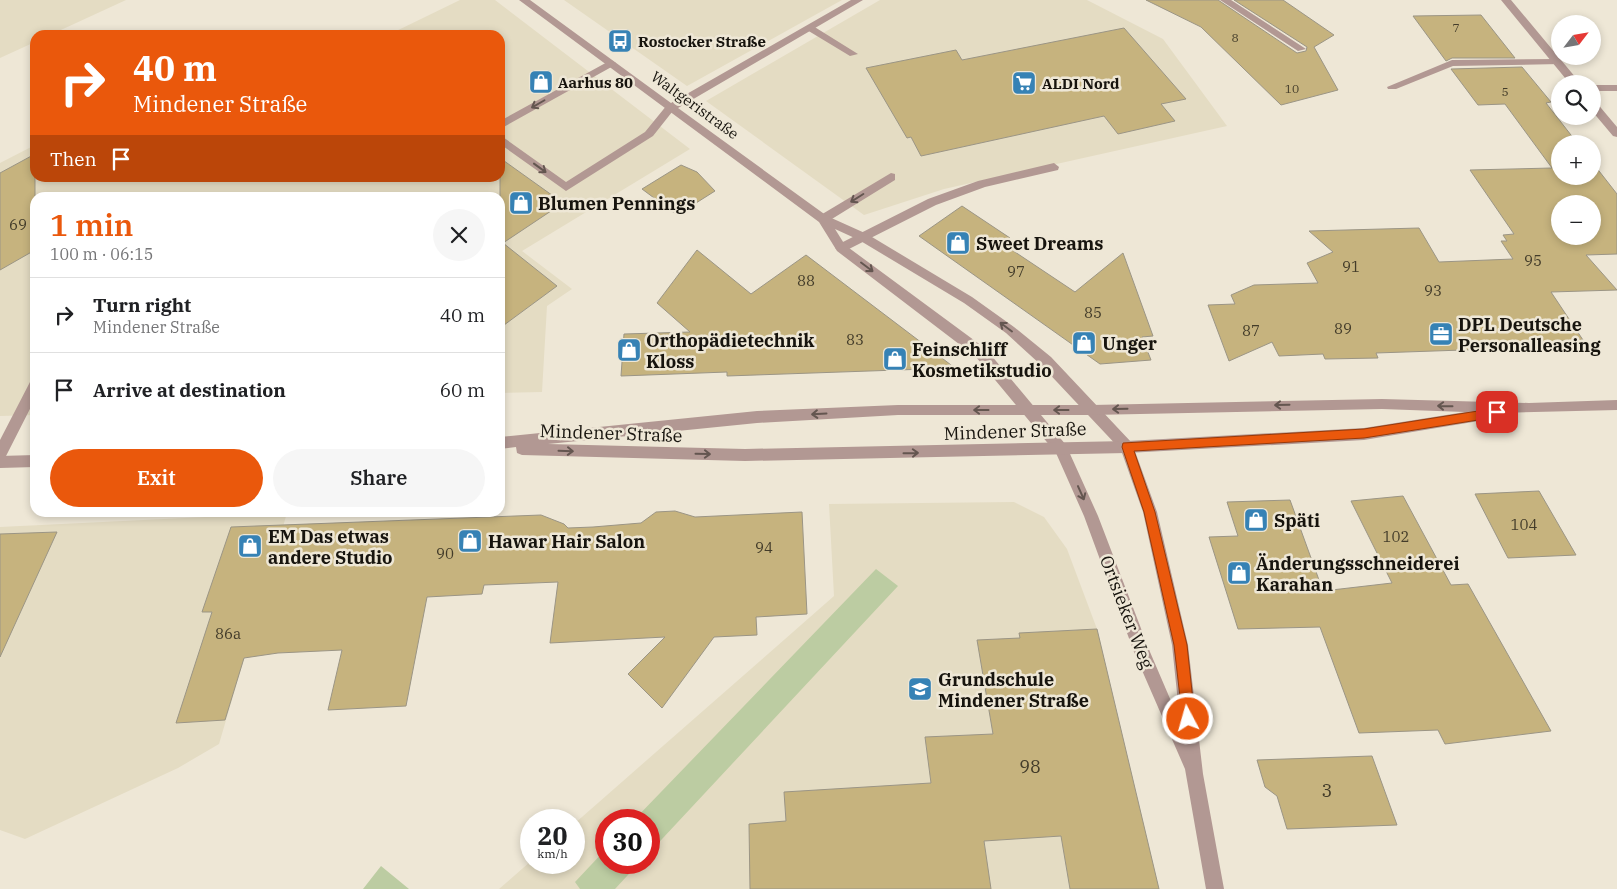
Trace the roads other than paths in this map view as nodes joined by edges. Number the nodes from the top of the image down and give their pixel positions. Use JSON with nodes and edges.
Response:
{"nodes":[{"id":1,"x":524,"y":0,"type":"edge"},
{"id":2,"x":858,"y":0,"type":"edge"},
{"id":3,"x":1225,"y":0,"type":"edge"},
{"id":4,"x":1506,"y":0,"type":"edge"},
{"id":5,"x":810,"y":28,"type":"junction"},
{"id":6,"x":1301,"y":49,"type":"dead end"},
{"id":7,"x":853,"y":54,"type":"dead end"},
{"id":8,"x":1551,"y":56,"type":"edge"},
{"id":9,"x":1551,"y":62,"type":"edge"},
{"id":10,"x":611,"y":63,"type":"junction"},
{"id":11,"x":1559,"y":65,"type":"edge"},
{"id":12,"x":1568,"y":75,"type":"edge"},
{"id":13,"x":1392,"y":87,"type":"dead end"},
{"id":14,"x":1601,"y":88,"type":"edge"},
{"id":15,"x":1617,"y":88,"type":"edge"},
{"id":16,"x":671,"y":107,"type":"junction"},
{"id":17,"x":1601,"y":115,"type":"edge"},
{"id":18,"x":505,"y":123,"type":"edge"},
{"id":19,"x":1617,"y":134,"type":"edge"},
{"id":20,"x":505,"y":143,"type":"edge"},
{"id":21,"x":1054,"y":167,"type":"dead end"},
{"id":22,"x":891,"y":176,"type":"dead end"},
{"id":23,"x":823,"y":219,"type":"junction"},
{"id":24,"x":863,"y":237,"type":"junction"},
{"id":25,"x":841,"y":248,"type":"junction"},
{"id":26,"x":30,"y":396,"type":"edge"},
{"id":27,"x":1617,"y":405,"type":"edge"},
{"id":28,"x":1528,"y":408,"type":"junction"},
{"id":29,"x":1030,"y":410,"type":"junction"},
{"id":30,"x":1092,"y":410,"type":"junction"},
{"id":31,"x":505,"y":442,"type":"edge"},
{"id":32,"x":1127,"y":447,"type":"junction"},
{"id":33,"x":505,"y":448,"type":"edge"},
{"id":34,"x":1061,"y":449,"type":"junction"},
{"id":35,"x":0,"y":454,"type":"edge"},
{"id":36,"x":30,"y":461,"type":"edge"},
{"id":37,"x":0,"y":462,"type":"edge"},
{"id":38,"x":1194,"y":774,"type":"junction"},
{"id":39,"x":1215,"y":889,"type":"edge"}],
"edges":[{"from":1,"to":10,"type":"street","name":"Waltgeristraße"},
{"from":2,"to":5,"type":"street"},
{"from":3,"to":6,"type":"street"},
{"from":4,"to":8,"type":"street"},
{"from":5,"to":7,"type":"street"},
{"from":5,"to":16,"type":"street"},
{"from":9,"to":13,"type":"street"},
{"from":10,"to":16,"type":"street","name":"Waltgeristraße"},
{"from":10,"to":18,"type":"street","one_way":true},
{"from":11,"to":12,"type":"street"},
{"from":14,"to":15,"type":"street"},
{"from":20,"to":16,"type":"street","one_way":true},
{"from":16,"to":23,"type":"street","name":"Waltgeristraße"},
{"from":17,"to":19,"type":"street"},
{"from":21,"to":24,"type":"street"},
{"from":22,"to":23,"type":"street","one_way":true},
{"from":23,"to":24,"type":"street","name":"Waltgeristraße"},
{"from":23,"to":25,"type":"street","name":"Waltgeristraße"},
{"from":24,"to":25,"type":"street"},
{"from":30,"to":24,"type":"street","name":"Waltgeristraße","one_way":true},
{"from":25,"to":29,"type":"street","name":"Waltgeristraße","one_way":true},
{"from":26,"to":35,"type":"street"},
{"from":27,"to":28,"type":"street","name":"Mindener Straße"},
{"from":28,"to":30,"type":"street","name":"Mindener Straße","one_way":true},
{"from":28,"to":32,"type":"street","name":"Mindener Straße"},
{"from":30,"to":29,"type":"street","name":"Mindener Straße","one_way":true},
{"from":29,"to":31,"type":"street","name":"Mindener Straße","one_way":true},
{"from":29,"to":34,"type":"street","name":"Waltgeristraße"},
{"from":30,"to":32,"type":"street","name":"Ortsieker Weg"},
{"from":32,"to":34,"type":"street","name":"Mindener Straße"},
{"from":32,"to":38,"type":"street","name":"Ortsieker Weg"},
{"from":33,"to":34,"type":"street","name":"Mindener Straße","one_way":true},
{"from":34,"to":38,"type":"street","name":"Ortsieker Weg","one_way":true},
{"from":36,"to":37,"type":"street"},
{"from":38,"to":39,"type":"street","name":"Ortsieker Weg"}]}
